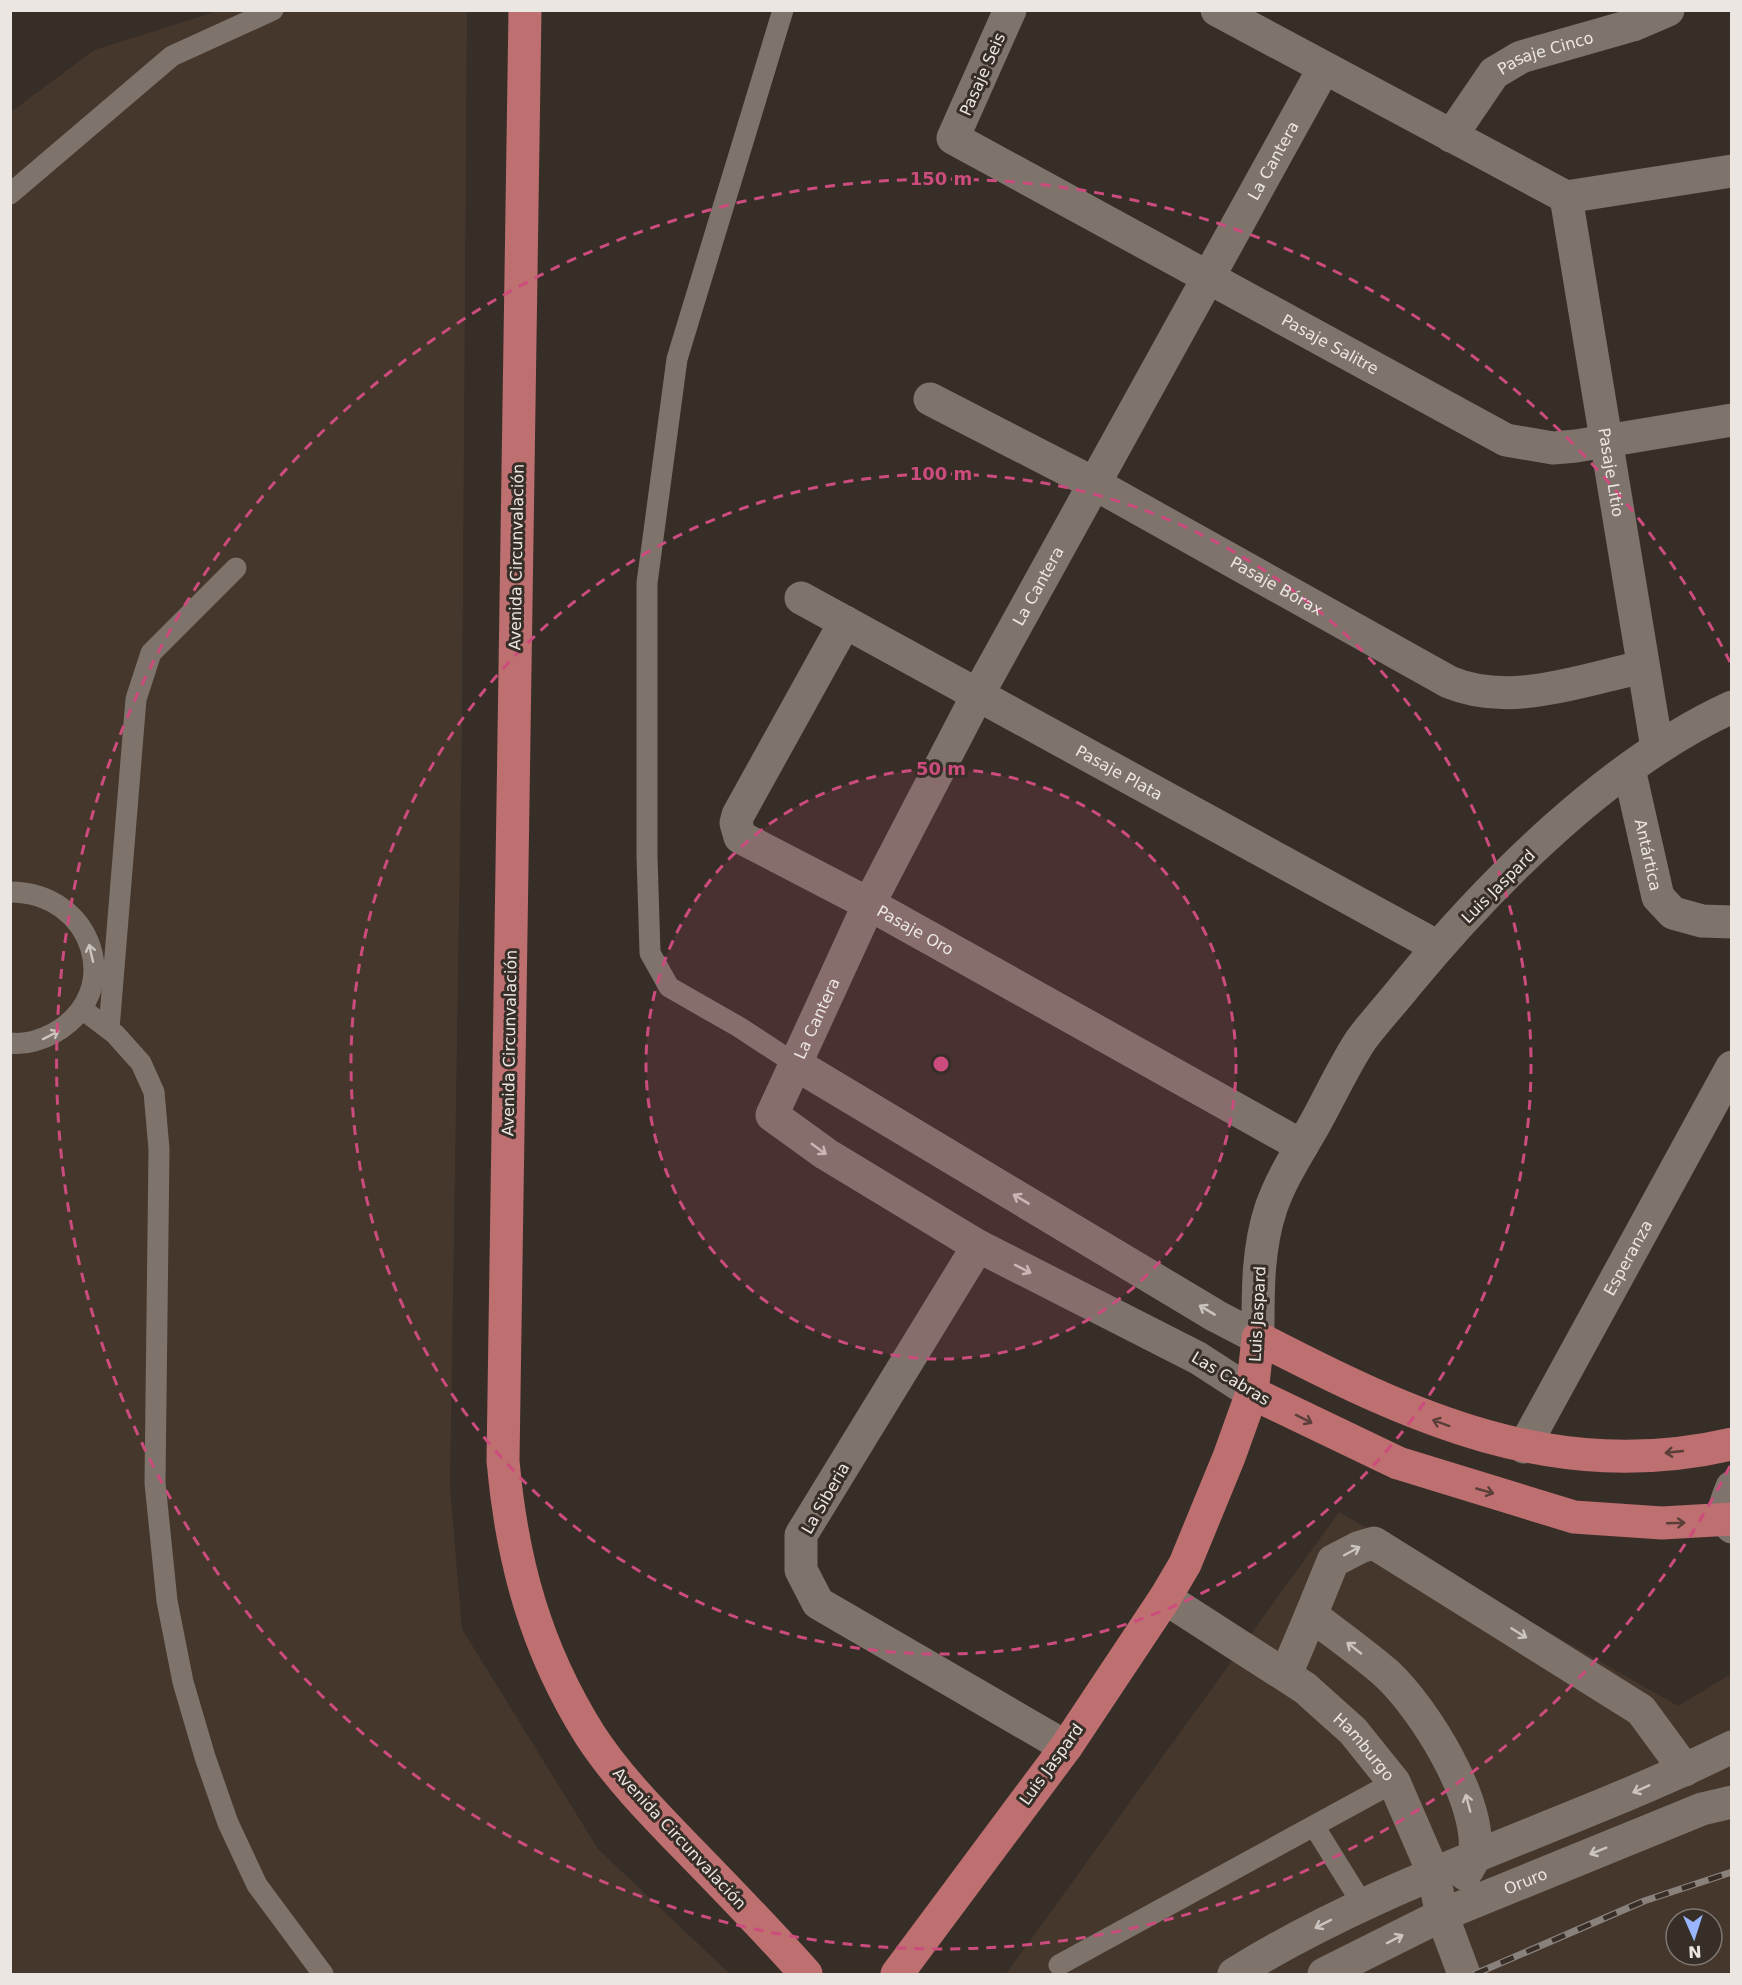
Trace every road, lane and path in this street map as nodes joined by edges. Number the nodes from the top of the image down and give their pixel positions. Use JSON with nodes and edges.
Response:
{"nodes":[{"id":1,"x":273,"y":10,"type":"edge"},
{"id":2,"x":525,"y":10,"type":"edge"},
{"id":3,"x":783,"y":10,"type":"edge"},
{"id":4,"x":1010,"y":10,"type":"edge"},
{"id":5,"x":1217,"y":10,"type":"edge"},
{"id":6,"x":1668,"y":10,"type":"edge"},
{"id":7,"x":1324,"y":68,"type":"junction"},
{"id":8,"x":1451,"y":136,"type":"junction"},
{"id":9,"x":953,"y":138,"type":"joint"},
{"id":10,"x":1731,"y":171,"type":"edge"},
{"id":11,"x":10,"y":194,"type":"edge"},
{"id":12,"x":1566,"y":197,"type":"junction"},
{"id":13,"x":1208,"y":278,"type":"junction"},
{"id":14,"x":930,"y":399,"type":"dead end"},
{"id":15,"x":1731,"y":420,"type":"edge"},
{"id":16,"x":1606,"y":441,"type":"junction"},
{"id":17,"x":1095,"y":483,"type":"junction"},
{"id":18,"x":236,"y":568,"type":"dead end"},
{"id":19,"x":801,"y":598,"type":"dead end"},
{"id":20,"x":845,"y":622,"type":"junction"},
{"id":21,"x":1643,"y":667,"type":"junction"},
{"id":22,"x":978,"y":696,"type":"junction"},
{"id":23,"x":1731,"y":706,"type":"edge"},
{"id":24,"x":1657,"y":748,"type":"junction"},
{"id":25,"x":1629,"y":769,"type":"junction"},
{"id":26,"x":10,"y":892,"type":"edge"},
{"id":27,"x":869,"y":904,"type":"junction"},
{"id":28,"x":1731,"y":922,"type":"edge"},
{"id":29,"x":1438,"y":947,"type":"junction"},
{"id":30,"x":82,"y":1009,"type":"junction"},
{"id":31,"x":109,"y":1029,"type":"junction"},
{"id":32,"x":10,"y":1043,"type":"edge"},
{"id":33,"x":797,"y":1065,"type":"junction"},
{"id":34,"x":1731,"y":1067,"type":"edge"},
{"id":35,"x":772,"y":1115,"type":"joint"},
{"id":36,"x":1302,"y":1146,"type":"junction"},
{"id":37,"x":978,"y":1246,"type":"junction"},
{"id":38,"x":1258,"y":1338,"type":"junction"},
{"id":39,"x":1252,"y":1393,"type":"junction"},
{"id":40,"x":1731,"y":1443,"type":"edge"},
{"id":41,"x":1524,"y":1447,"type":"junction"},
{"id":42,"x":1731,"y":1487,"type":"edge"},
{"id":43,"x":1730,"y":1523,"type":"edge"},
{"id":44,"x":1165,"y":1598,"type":"junction"},
{"id":45,"x":1311,"y":1615,"type":"junction"},
{"id":46,"x":1286,"y":1674,"type":"junction"},
{"id":47,"x":1066,"y":1746,"type":"junction"},
{"id":48,"x":1731,"y":1747,"type":"edge"},
{"id":49,"x":1685,"y":1770,"type":"junction"},
{"id":50,"x":1394,"y":1782,"type":"junction"},
{"id":51,"x":1731,"y":1802,"type":"edge"},
{"id":52,"x":1314,"y":1826,"type":"junction"},
{"id":53,"x":1475,"y":1856,"type":"junction"},
{"id":54,"x":1433,"y":1872,"type":"junction"},
{"id":55,"x":1363,"y":1905,"type":"junction"},
{"id":56,"x":1442,"y":1915,"type":"junction"},
{"id":57,"x":1059,"y":1965,"type":"dead end"},
{"id":58,"x":323,"y":1974,"type":"edge"},
{"id":59,"x":806,"y":1974,"type":"edge"},
{"id":60,"x":897,"y":1974,"type":"edge"},
{"id":61,"x":1234,"y":1974,"type":"edge"},
{"id":62,"x":1324,"y":1974,"type":"edge"},
{"id":63,"x":1464,"y":1974,"type":"edge"}],
"edges":[{"from":1,"to":11,"type":"lane"},
{"from":2,"to":59,"type":"main road","name":"Avenida Circunvalación"},
{"from":3,"to":33,"type":"lane"},
{"from":4,"to":9,"type":"street","name":"Pasaje Seis"},
{"from":5,"to":7,"type":"street"},
{"from":6,"to":8,"type":"street","name":"Pasaje Cinco"},
{"from":7,"to":8,"type":"street"},
{"from":7,"to":13,"type":"street","name":"La Cantera"},
{"from":8,"to":12,"type":"street"},
{"from":9,"to":13,"type":"street","name":"Pasaje Salitre"},
{"from":10,"to":12,"type":"street"},
{"from":12,"to":16,"type":"street","name":"Pasaje Litio"},
{"from":13,"to":16,"type":"street","name":"Pasaje Salitre"},
{"from":13,"to":17,"type":"street","name":"La Cantera"},
{"from":14,"to":17,"type":"street","name":"Pasaje Bórax"},
{"from":15,"to":16,"type":"street","name":"Pasaje Salitre"},
{"from":16,"to":21,"type":"street","name":"Pasaje Litio"},
{"from":17,"to":21,"type":"street","name":"Pasaje Bórax"},
{"from":17,"to":22,"type":"street","name":"La Cantera"},
{"from":18,"to":31,"type":"lane"},
{"from":19,"to":20,"type":"street","name":"Pasaje Plata"},
{"from":20,"to":22,"type":"street","name":"Pasaje Plata"},
{"from":20,"to":27,"type":"street","name":"Pasaje Oro"},
{"from":21,"to":24,"type":"street","name":"Pasaje Litio"},
{"from":22,"to":27,"type":"street","name":"La Cantera"},
{"from":22,"to":29,"type":"street","name":"Pasaje Plata"},
{"from":23,"to":24,"type":"street","name":"Luis Jaspard"},
{"from":24,"to":25,"type":"street","name":"Luis Jaspard"},
{"from":25,"to":28,"type":"street","name":"Antártica"},
{"from":25,"to":29,"type":"street","name":"Luis Jaspard"},
{"from":30,"to":26,"type":"lane","one_way":true},
{"from":27,"to":33,"type":"street","name":"La Cantera"},
{"from":27,"to":36,"type":"street","name":"Pasaje Oro"},
{"from":29,"to":36,"type":"street","name":"Luis Jaspard"},
{"from":30,"to":31,"type":"lane"},
{"from":32,"to":30,"type":"lane","one_way":true},
{"from":31,"to":58,"type":"lane"},
{"from":33,"to":35,"type":"street","name":"La Cantera"},
{"from":38,"to":33,"type":"street","one_way":true},
{"from":34,"to":41,"type":"street","name":"Esperanza"},
{"from":35,"to":37,"type":"street","name":"Las Cabras","one_way":true},
{"from":36,"to":38,"type":"street","name":"Luis Jaspard"},
{"from":37,"to":39,"type":"street","name":"Las Cabras","one_way":true},
{"from":37,"to":47,"type":"street","name":"La Siberia"},
{"from":38,"to":39,"type":"main road","name":"Luis Jaspard"},
{"from":41,"to":38,"type":"main road","one_way":true},
{"from":39,"to":43,"type":"main road","name":"Las Cabras","one_way":true},
{"from":39,"to":44,"type":"main road","name":"Luis Jaspard"},
{"from":40,"to":41,"type":"main road","one_way":true},
{"from":42,"to":43,"type":"street"},
{"from":44,"to":46,"type":"street","name":"Hamburgo"},
{"from":44,"to":47,"type":"main road","name":"Luis Jaspard"},
{"from":45,"to":46,"type":"street"},
{"from":45,"to":49,"type":"street","one_way":true},
{"from":53,"to":45,"type":"street","one_way":true},
{"from":46,"to":50,"type":"street","name":"Hamburgo"},
{"from":47,"to":60,"type":"main road","name":"Luis Jaspard"},
{"from":48,"to":49,"type":"street"},
{"from":49,"to":53,"type":"street","one_way":true},
{"from":50,"to":52,"type":"lane"},
{"from":50,"to":54,"type":"street","name":"Hamburgo"},
{"from":51,"to":56,"type":"street","name":"Oruro","one_way":true},
{"from":52,"to":55,"type":"lane"},
{"from":52,"to":57,"type":"lane"},
{"from":53,"to":54,"type":"street"},
{"from":53,"to":56,"type":"street"},
{"from":54,"to":55,"type":"street"},
{"from":54,"to":56,"type":"street","name":"Hamburgo"},
{"from":55,"to":61,"type":"street","one_way":true},
{"from":62,"to":56,"type":"street","name":"Oruro","one_way":true},
{"from":56,"to":63,"type":"street","name":"Hamburgo"}]}
